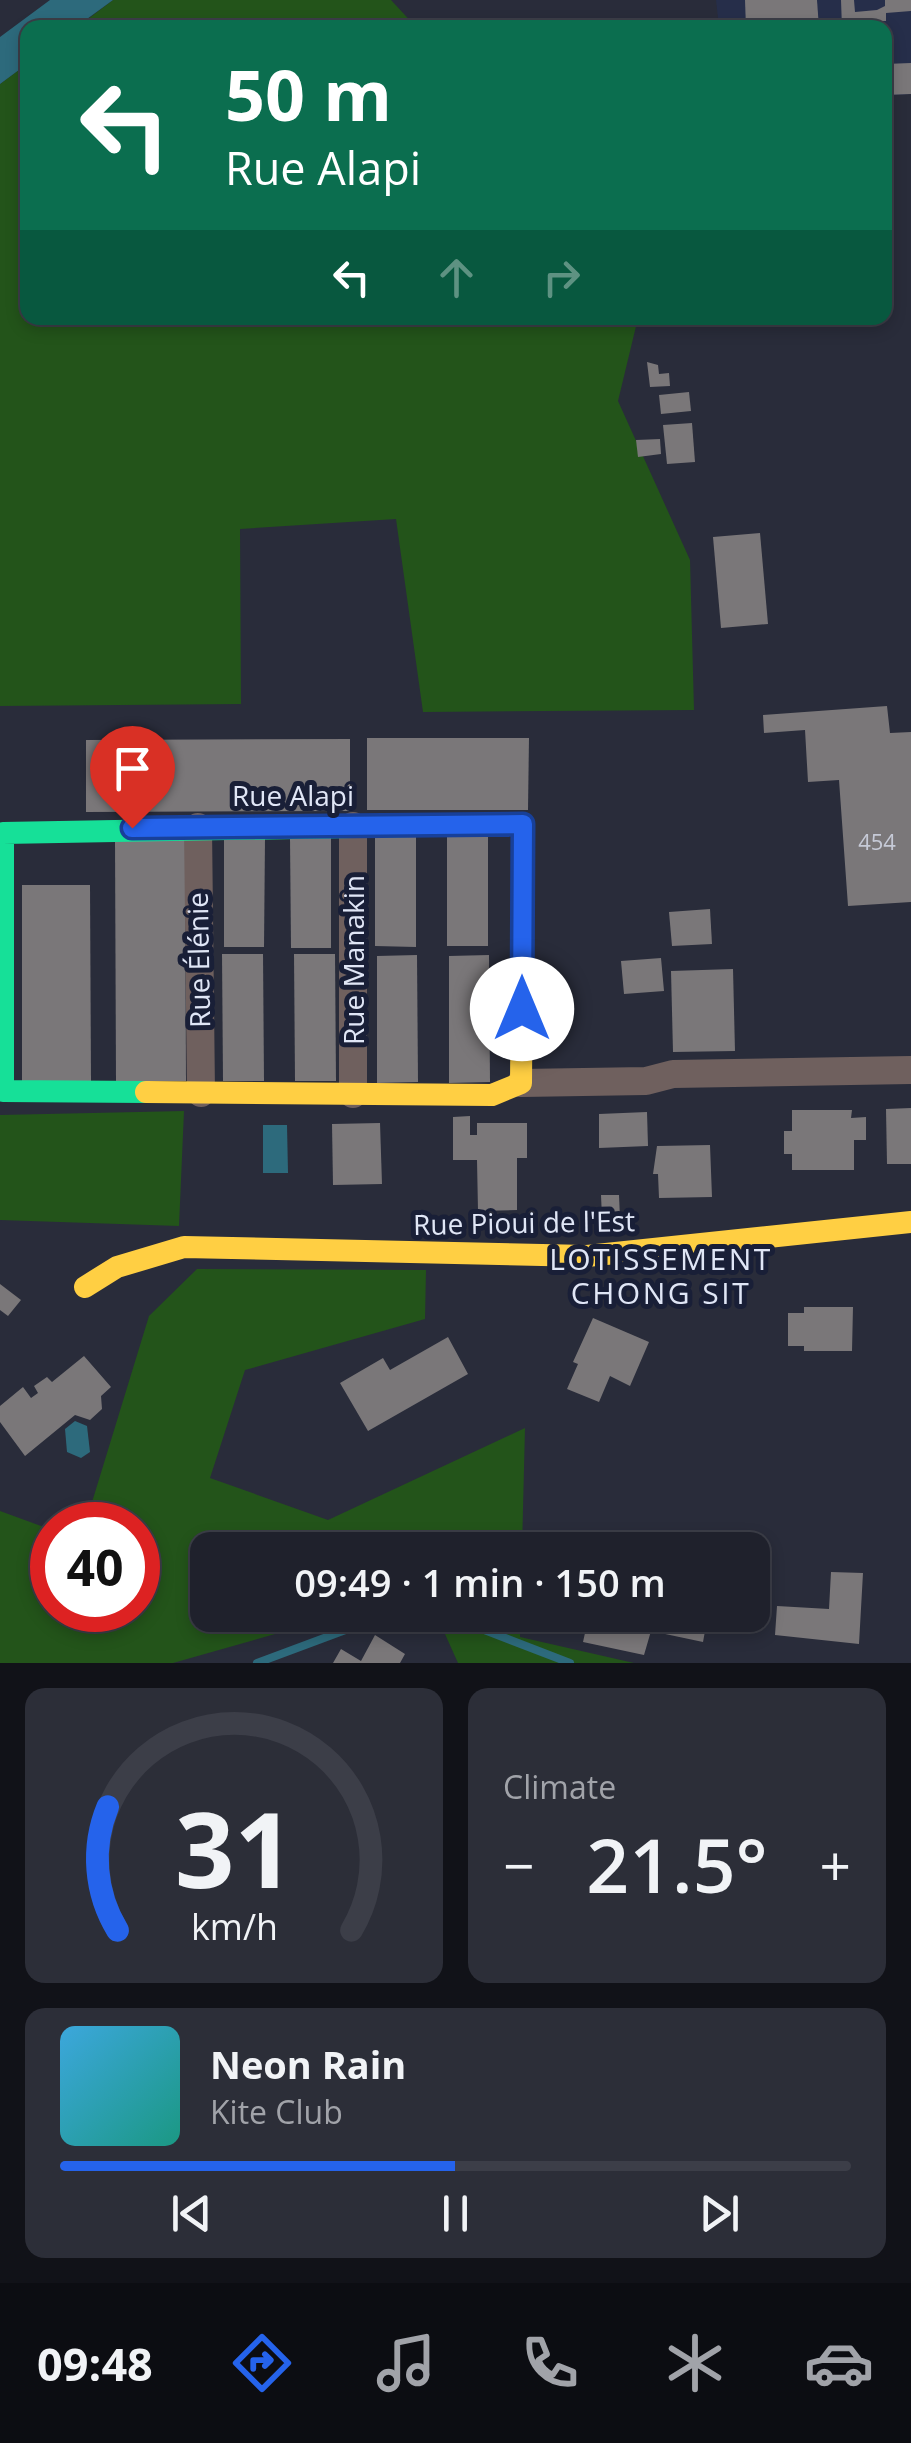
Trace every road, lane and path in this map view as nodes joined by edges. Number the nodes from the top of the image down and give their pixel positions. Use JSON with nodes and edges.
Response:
{"nodes":[{"id":1,"x":353,"y":826,"type":"junction"},
{"id":2,"x":198,"y":827,"type":"junction"},
{"id":3,"x":911,"y":1070,"type":"edge"},
{"id":4,"x":522,"y":1083,"type":"junction"},
{"id":5,"x":201,"y":1093,"type":"junction"},
{"id":6,"x":353,"y":1094,"type":"junction"},
{"id":7,"x":911,"y":1222,"type":"edge"},
{"id":8,"x":85,"y":1286,"type":"dead end"}],
"edges":[{"from":1,"to":2,"type":"street","name":"Rue Alapi"},
{"from":1,"to":4,"type":"street","name":"Rue Alapi"},
{"from":1,"to":6,"type":"street","name":"Rue Manakin"},
{"from":2,"to":5,"type":"street","name":"Rue Élénie"},
{"from":2,"to":5,"type":"street","name":"Rue Alapi"},
{"from":3,"to":4,"type":"street"},
{"from":4,"to":6,"type":"street"},
{"from":5,"to":6,"type":"street"},
{"from":7,"to":8,"type":"street","name":"Rue Pioui de l'Est"}]}
